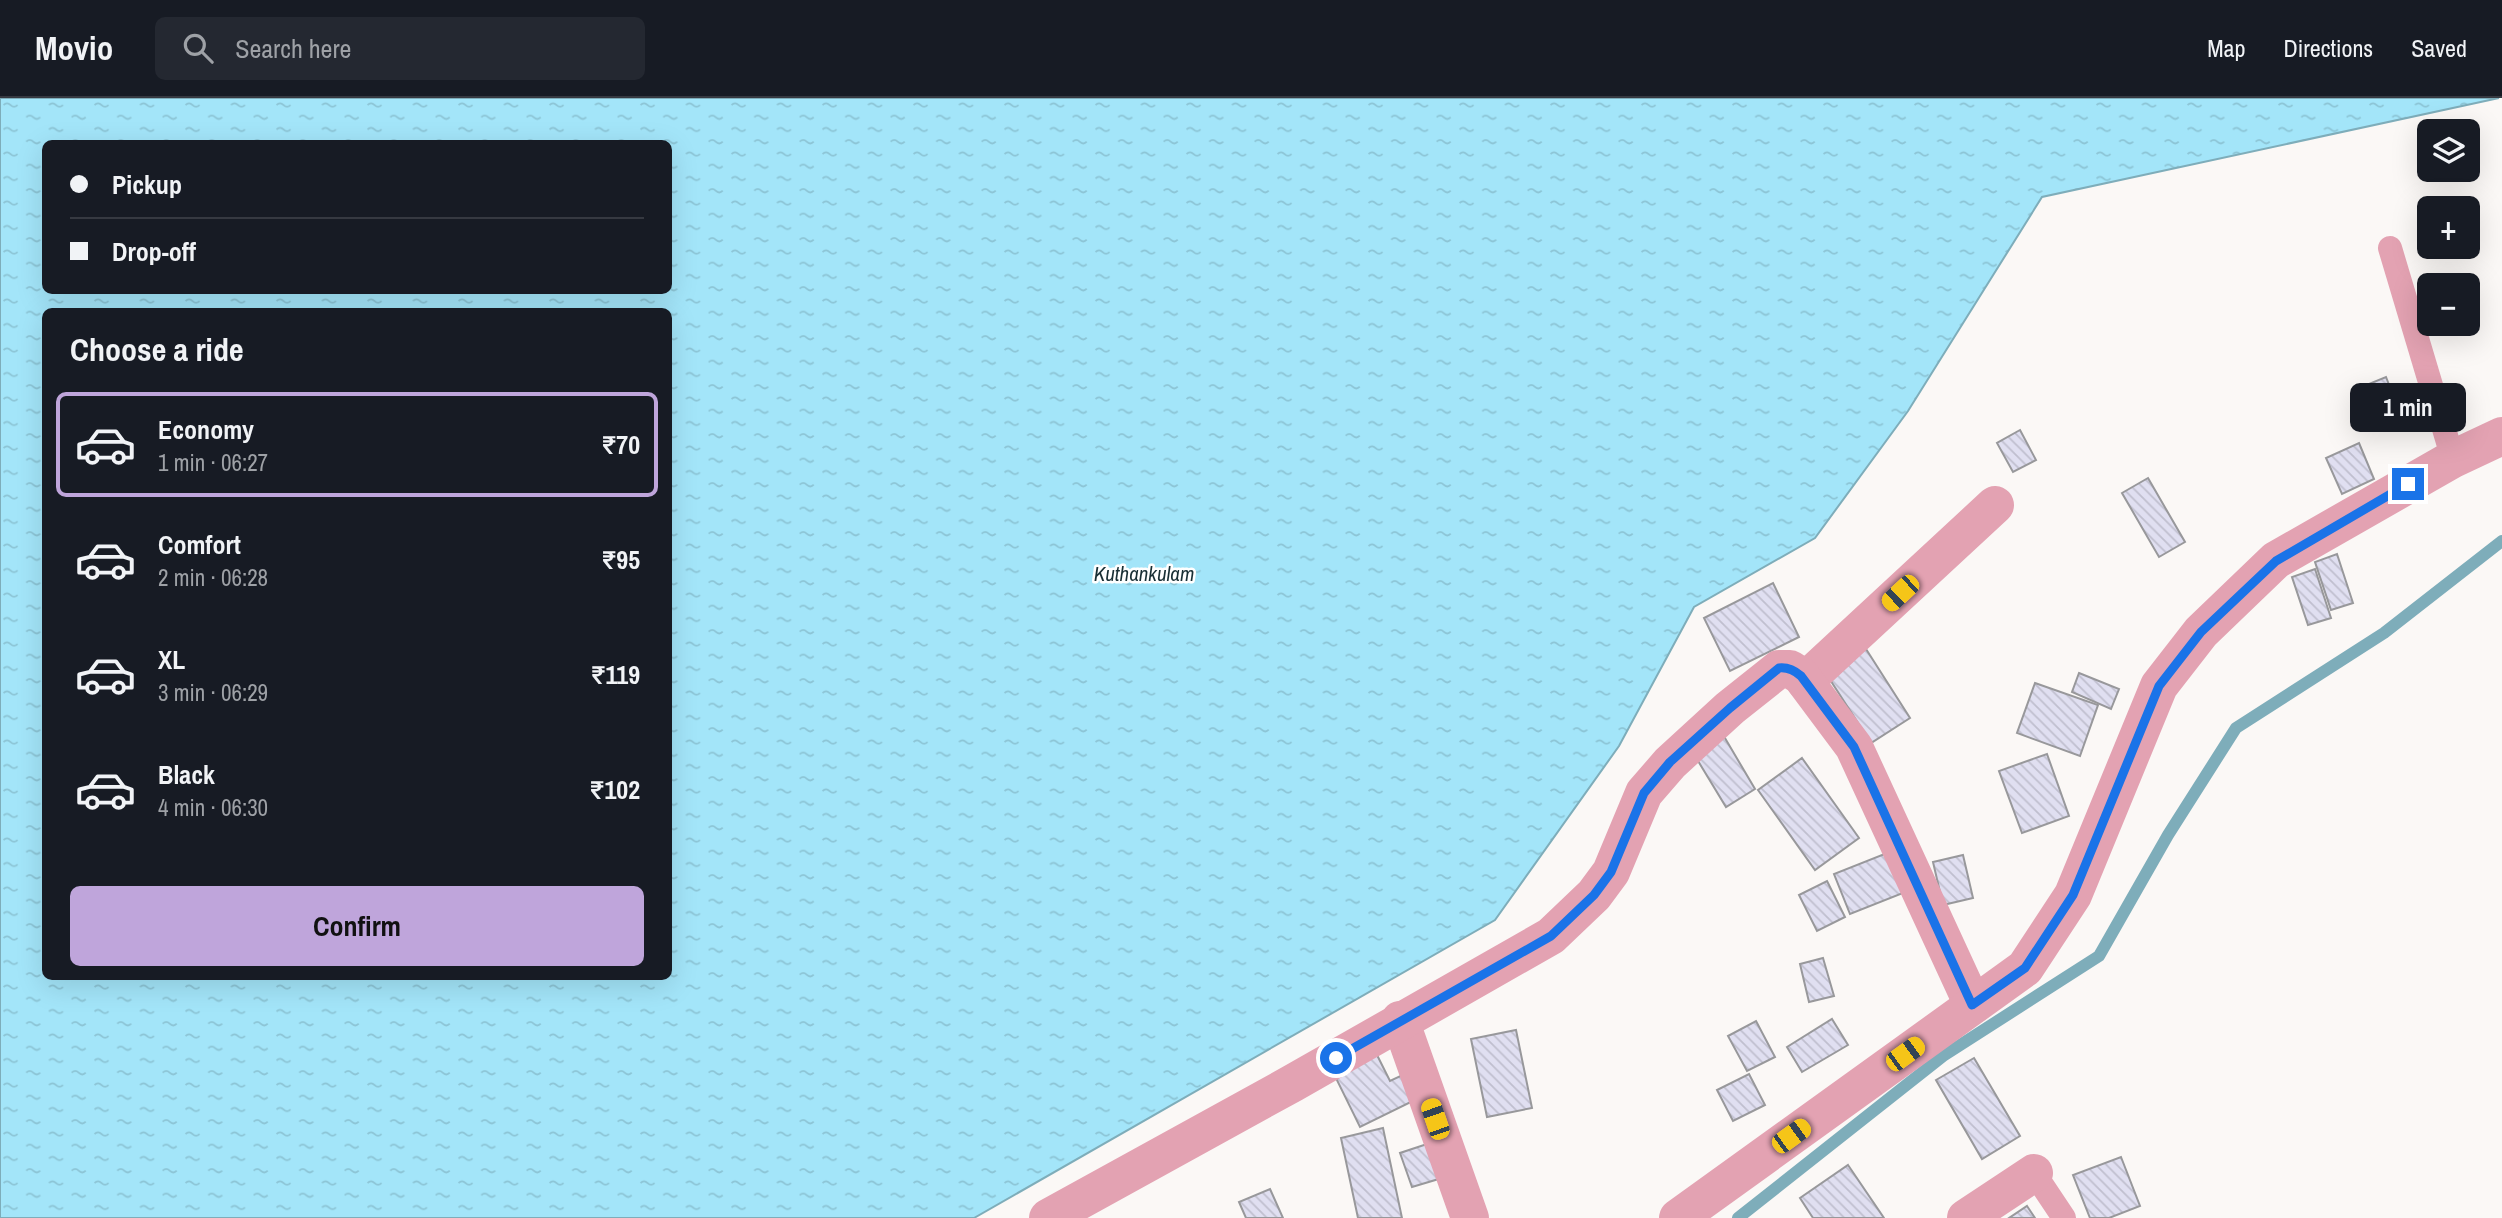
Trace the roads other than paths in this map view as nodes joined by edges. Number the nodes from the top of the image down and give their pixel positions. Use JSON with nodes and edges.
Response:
{"nodes":[{"id":1,"x":2390,"y":248,"type":"dead end"},
{"id":2,"x":2502,"y":436,"type":"edge"},
{"id":3,"x":2453,"y":459,"type":"junction"},
{"id":4,"x":1995,"y":505,"type":"dead end"},
{"id":5,"x":1805,"y":681,"type":"junction"},
{"id":6,"x":1972,"y":1005,"type":"junction"},
{"id":7,"x":1401,"y":1020,"type":"junction"},
{"id":8,"x":2034,"y":1173,"type":"joint"},
{"id":9,"x":1048,"y":1218,"type":"edge"},
{"id":10,"x":1469,"y":1218,"type":"edge"},
{"id":11,"x":1678,"y":1218,"type":"edge"},
{"id":12,"x":1966,"y":1218,"type":"edge"},
{"id":13,"x":2064,"y":1218,"type":"edge"}],
"edges":[{"from":1,"to":3,"type":"lane"},
{"from":2,"to":3,"type":"street"},
{"from":3,"to":6,"type":"street"},
{"from":4,"to":5,"type":"street"},
{"from":5,"to":6,"type":"street"},
{"from":5,"to":7,"type":"street"},
{"from":6,"to":11,"type":"street"},
{"from":7,"to":9,"type":"street"},
{"from":7,"to":10,"type":"street"},
{"from":8,"to":12,"type":"street"},
{"from":8,"to":13,"type":"lane"}]}
